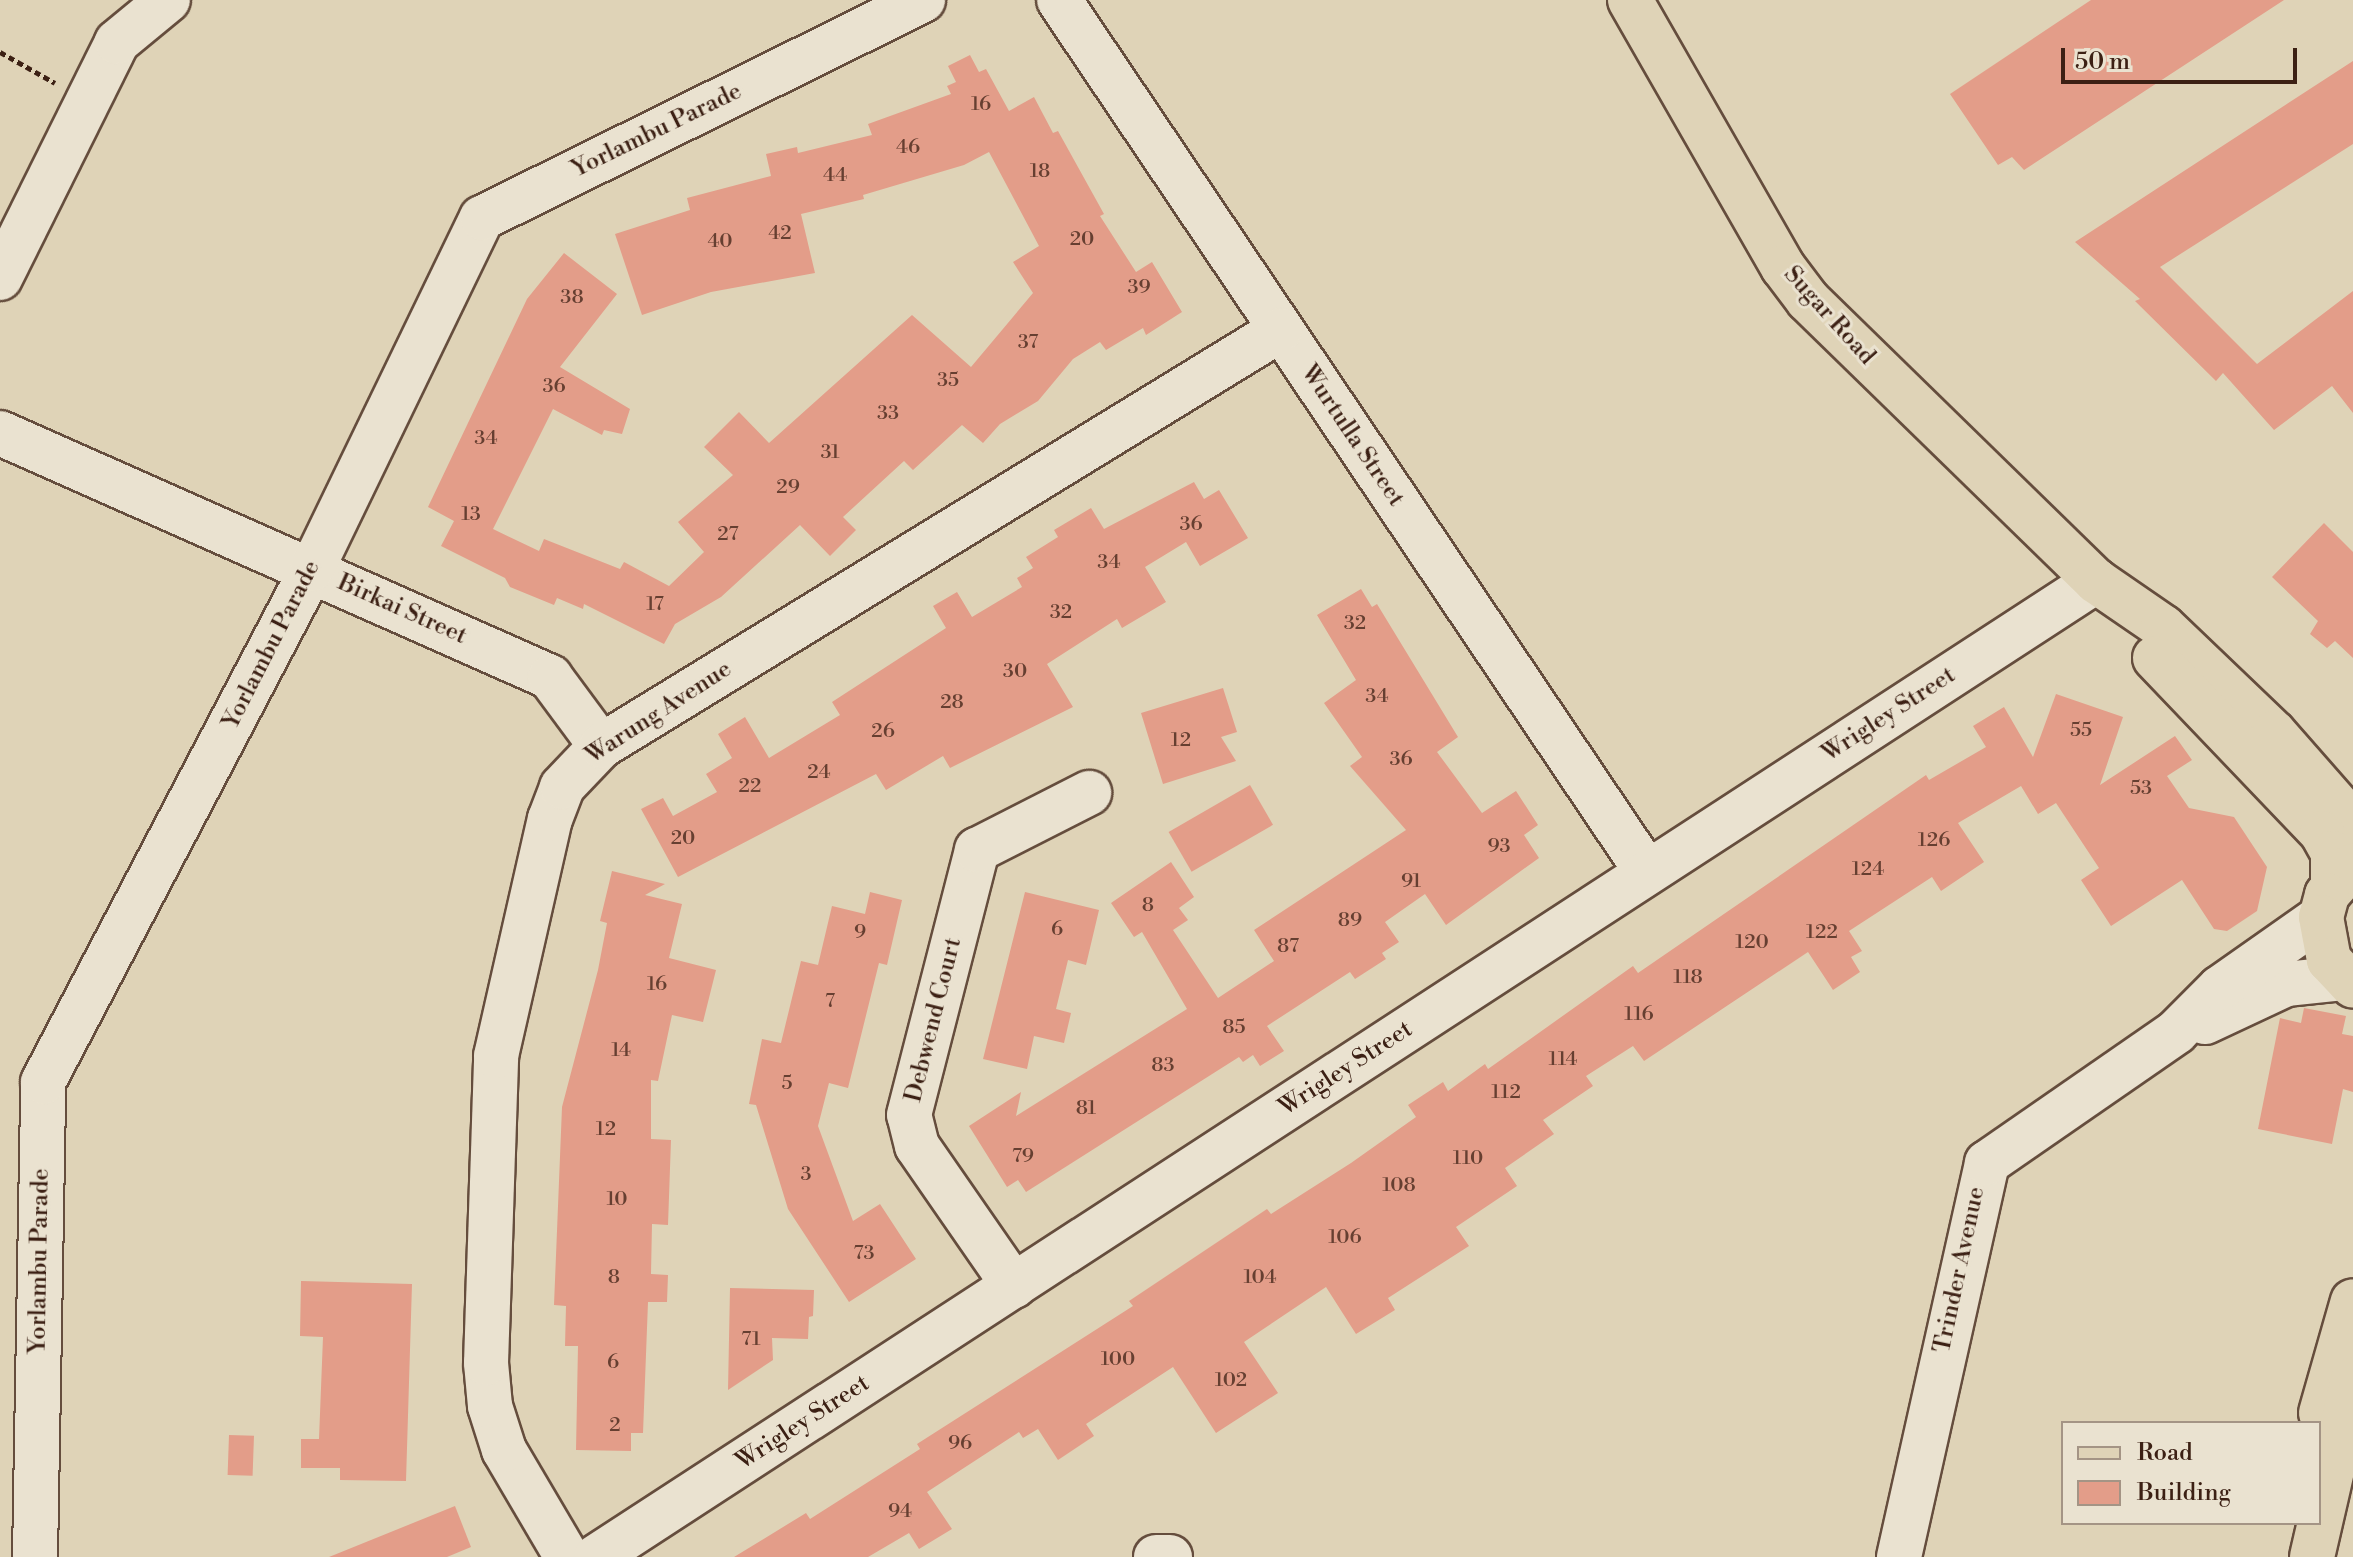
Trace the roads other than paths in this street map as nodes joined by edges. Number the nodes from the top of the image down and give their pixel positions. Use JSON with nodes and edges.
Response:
{"nodes":[{"id":1,"x":168,"y":0,"type":"edge"},
{"id":2,"x":923,"y":0,"type":"edge"},
{"id":3,"x":1059,"y":0,"type":"edge"},
{"id":4,"x":1630,"y":0,"type":"edge"},
{"id":5,"x":0,"y":278,"type":"edge"},
{"id":6,"x":1280,"y":330,"type":"junction"},
{"id":7,"x":0,"y":433,"type":"edge"},
{"id":8,"x":312,"y":569,"type":"junction"},
{"id":9,"x":2096,"y":581,"type":"junction"},
{"id":10,"x":601,"y":746,"type":"junction"},
{"id":11,"x":1089,"y":793,"type":"dead end"},
{"id":12,"x":2353,"y":823,"type":"edge"},
{"id":13,"x":1647,"y":872,"type":"junction"},
{"id":14,"x":2335,"y":890,"type":"edge"},
{"id":15,"x":2348,"y":982,"type":"edge"},
{"id":16,"x":2176,"y":1032,"type":"junction"},
{"id":17,"x":1014,"y":1286,"type":"junction"},
{"id":18,"x":2353,"y":1301,"type":"edge"},
{"id":19,"x":2353,"y":1380,"type":"edge"},
{"id":20,"x":2319,"y":1421,"type":"edge"},
{"id":21,"x":2321,"y":1518,"type":"edge"},
{"id":22,"x":2299,"y":1525,"type":"edge"},
{"id":23,"x":2319,"y":1525,"type":"edge"},
{"id":24,"x":35,"y":1557,"type":"edge"},
{"id":25,"x":567,"y":1557,"type":"edge"},
{"id":26,"x":596,"y":1557,"type":"edge"},
{"id":27,"x":1156,"y":1557,"type":"edge"},
{"id":28,"x":1170,"y":1557,"type":"edge"},
{"id":29,"x":1899,"y":1557,"type":"edge"},
{"id":30,"x":2294,"y":1557,"type":"edge"},
{"id":31,"x":2312,"y":1557,"type":"edge"}],
"edges":[{"from":1,"to":5,"type":"street"},
{"from":2,"to":8,"type":"street","name":"Yorlambu Parade"},
{"from":3,"to":6,"type":"street","name":"Wurtulla Street"},
{"from":4,"to":9,"type":"main road","name":"Sugar Road"},
{"from":6,"to":10,"type":"street","name":"Warung Avenue"},
{"from":6,"to":13,"type":"street","name":"Wurtulla Street"},
{"from":7,"to":8,"type":"street","name":"Birkai Street"},
{"from":8,"to":10,"type":"street","name":"Birkai Street"},
{"from":8,"to":24,"type":"street","name":"Yorlambu Parade"},
{"from":9,"to":12,"type":"main road"},
{"from":9,"to":13,"type":"street","name":"Wrigley Street"},
{"from":9,"to":14,"type":"main road"},
{"from":10,"to":25,"type":"street","name":"Warung Avenue"},
{"from":11,"to":17,"type":"street","name":"Debwend Court"},
{"from":13,"to":17,"type":"street","name":"Wrigley Street"},
{"from":14,"to":15,"type":"main road"},
{"from":14,"to":16,"type":"street","name":"Trinder Avenue"},
{"from":15,"to":16,"type":"street","name":"Trinder Avenue"},
{"from":16,"to":29,"type":"street","name":"Trinder Avenue"},
{"from":17,"to":26,"type":"street","name":"Wrigley Street"},
{"from":18,"to":20,"type":"main road"},
{"from":19,"to":21,"type":"main road"},
{"from":22,"to":30,"type":"main road"},
{"from":23,"to":31,"type":"main road"},
{"from":27,"to":28,"type":"street"}]}
